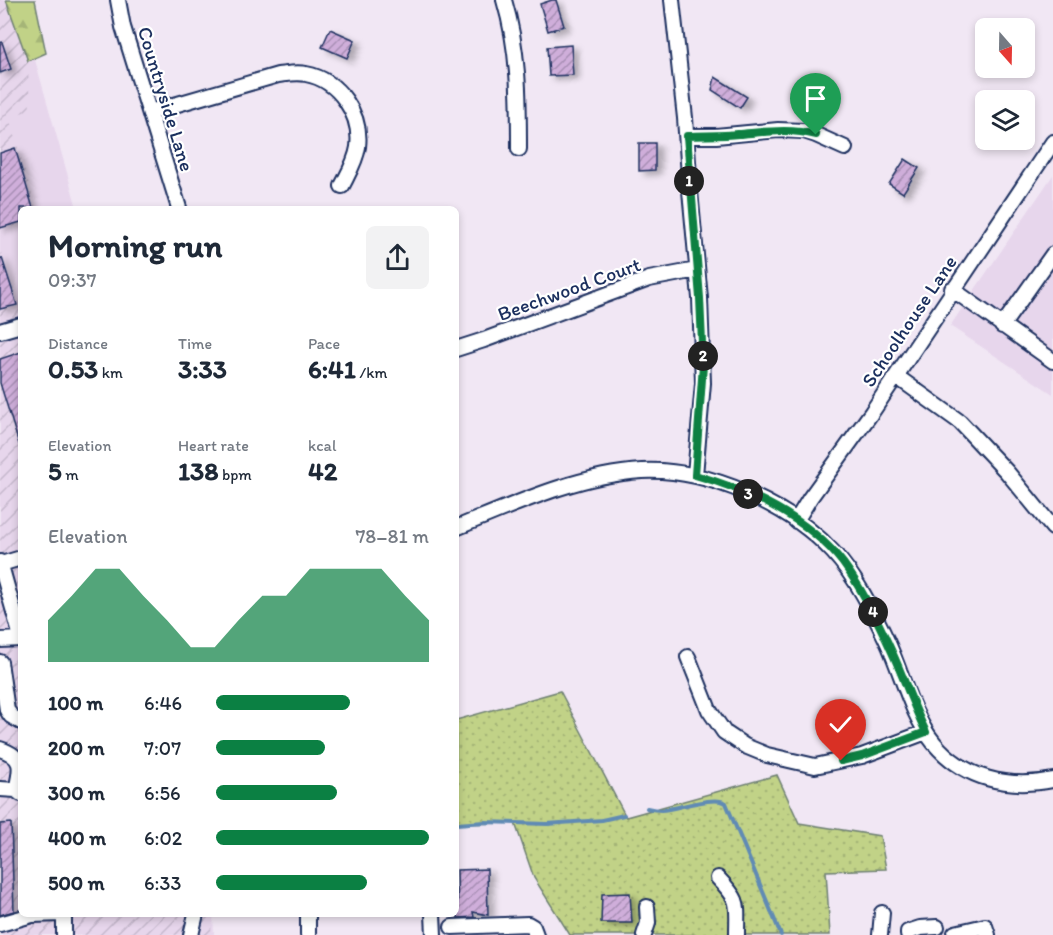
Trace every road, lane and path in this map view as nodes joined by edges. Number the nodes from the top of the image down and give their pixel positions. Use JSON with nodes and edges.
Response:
{"nodes":[{"id":1,"x":118,"y":0,"type":"edge"},
{"id":2,"x":504,"y":0,"type":"edge"},
{"id":3,"x":672,"y":0,"type":"edge"},
{"id":4,"x":150,"y":112,"type":"junction"},
{"id":5,"x":687,"y":136,"type":"junction"},
{"id":6,"x":1053,"y":142,"type":"edge"},
{"id":7,"x":845,"y":148,"type":"dead end"},
{"id":8,"x":519,"y":149,"type":"dead end"},
{"id":9,"x":342,"y":186,"type":"dead end"},
{"id":10,"x":178,"y":206,"type":"edge"},
{"id":11,"x":1053,"y":254,"type":"edge"},
{"id":12,"x":697,"y":270,"type":"junction"},
{"id":13,"x":952,"y":290,"type":"junction"},
{"id":14,"x":18,"y":326,"type":"edge"},
{"id":15,"x":1002,"y":326,"type":"junction"},
{"id":16,"x":0,"y":331,"type":"edge"},
{"id":17,"x":459,"y":348,"type":"edge"},
{"id":18,"x":1053,"y":361,"type":"edge"},
{"id":19,"x":896,"y":376,"type":"junction"},
{"id":20,"x":695,"y":475,"type":"junction"},
{"id":21,"x":796,"y":521,"type":"junction"},
{"id":22,"x":459,"y":527,"type":"edge"},
{"id":23,"x":1053,"y":528,"type":"edge"},
{"id":24,"x":18,"y":559,"type":"edge"},
{"id":25,"x":0,"y":563,"type":"edge"},
{"id":26,"x":4,"y":589,"type":"edge"},
{"id":27,"x":18,"y":629,"type":"edge"},
{"id":28,"x":18,"y":638,"type":"edge"},
{"id":29,"x":0,"y":640,"type":"edge"},
{"id":30,"x":688,"y":657,"type":"dead end"},
{"id":31,"x":0,"y":662,"type":"edge"},
{"id":32,"x":18,"y":720,"type":"edge"},
{"id":33,"x":926,"y":732,"type":"junction"},
{"id":34,"x":0,"y":749,"type":"edge"},
{"id":35,"x":18,"y":760,"type":"edge"},
{"id":36,"x":1053,"y":780,"type":"edge"},
{"id":37,"x":0,"y":789,"type":"edge"},
{"id":38,"x":18,"y":792,"type":"edge"},
{"id":39,"x":718,"y":878,"type":"dead end"},
{"id":40,"x":647,"y":907,"type":"dead end"},
{"id":41,"x":882,"y":913,"type":"dead end"},
{"id":42,"x":22,"y":917,"type":"edge"},
{"id":43,"x":63,"y":917,"type":"edge"},
{"id":44,"x":195,"y":917,"type":"edge"},
{"id":45,"x":308,"y":917,"type":"edge"},
{"id":46,"x":433,"y":917,"type":"edge"},
{"id":47,"x":0,"y":924,"type":"edge"},
{"id":48,"x":452,"y":927,"type":"dead end"},
{"id":49,"x":937,"y":927,"type":"dead end"},
{"id":50,"x":955,"y":933,"type":"dead end"},
{"id":51,"x":64,"y":935,"type":"edge"},
{"id":52,"x":191,"y":935,"type":"edge"},
{"id":53,"x":308,"y":935,"type":"edge"},
{"id":54,"x":434,"y":935,"type":"edge"},
{"id":55,"x":536,"y":935,"type":"edge"},
{"id":56,"x":644,"y":935,"type":"edge"},
{"id":57,"x":738,"y":935,"type":"edge"},
{"id":58,"x":880,"y":935,"type":"edge"},
{"id":59,"x":908,"y":935,"type":"edge"},
{"id":60,"x":988,"y":935,"type":"edge"}],
"edges":[{"from":1,"to":4,"type":"street","name":"Countryside Lane"},
{"from":2,"to":8,"type":"street"},
{"from":3,"to":5,"type":"street"},
{"from":4,"to":9,"type":"street"},
{"from":4,"to":10,"type":"street","name":"Countryside Lane"},
{"from":5,"to":7,"type":"street"},
{"from":5,"to":12,"type":"street"},
{"from":6,"to":13,"type":"street","name":"Schoolhouse Lane"},
{"from":11,"to":15,"type":"street"},
{"from":12,"to":17,"type":"street","name":"Beechwood Court"},
{"from":12,"to":20,"type":"street"},
{"from":13,"to":15,"type":"street"},
{"from":13,"to":19,"type":"street","name":"Schoolhouse Lane"},
{"from":14,"to":16,"type":"street"},
{"from":15,"to":18,"type":"street"},
{"from":19,"to":21,"type":"street","name":"Schoolhouse Lane"},
{"from":19,"to":23,"type":"street"},
{"from":20,"to":21,"type":"street"},
{"from":20,"to":22,"type":"street"},
{"from":21,"to":33,"type":"street"},
{"from":24,"to":25,"type":"street"},
{"from":25,"to":26,"type":"street"},
{"from":26,"to":27,"type":"street"},
{"from":28,"to":29,"type":"street"},
{"from":30,"to":33,"type":"street"},
{"from":31,"to":32,"type":"street"},
{"from":33,"to":36,"type":"street"},
{"from":34,"to":35,"type":"street"},
{"from":37,"to":38,"type":"street"},
{"from":39,"to":57,"type":"street"},
{"from":40,"to":56,"type":"street"},
{"from":41,"to":58,"type":"street"},
{"from":42,"to":47,"type":"street"},
{"from":43,"to":51,"type":"street"},
{"from":44,"to":52,"type":"street"},
{"from":45,"to":53,"type":"street"},
{"from":46,"to":54,"type":"street"},
{"from":48,"to":55,"type":"street"},
{"from":49,"to":59,"type":"street"},
{"from":50,"to":60,"type":"street"}]}
